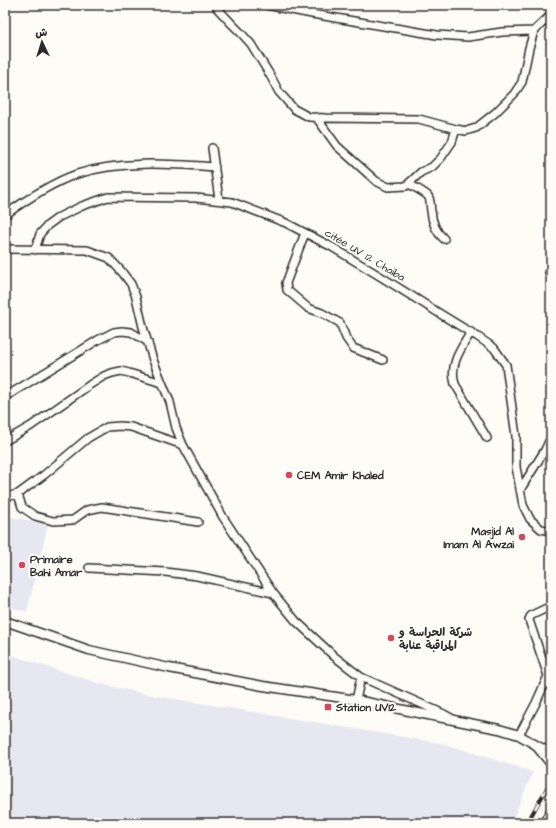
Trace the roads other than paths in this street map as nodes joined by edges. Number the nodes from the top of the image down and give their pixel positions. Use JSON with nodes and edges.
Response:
{"nodes":[{"id":1,"x":216,"y":5,"type":"edge"},
{"id":2,"x":266,"y":5,"type":"edge"},
{"id":3,"x":551,"y":15,"type":"edge"},
{"id":4,"x":534,"y":31,"type":"junction"},
{"id":5,"x":316,"y":118,"type":"junction"},
{"id":6,"x":456,"y":130,"type":"junction"},
{"id":7,"x":212,"y":148,"type":"dead end"},
{"id":8,"x":215,"y":167,"type":"junction"},
{"id":9,"x":409,"y":184,"type":"junction"},
{"id":10,"x":219,"y":200,"type":"junction"},
{"id":11,"x":5,"y":215,"type":"edge"},
{"id":12,"x":305,"y":233,"type":"junction"},
{"id":13,"x":444,"y":239,"type":"dead end"},
{"id":14,"x":5,"y":249,"type":"edge"},
{"id":15,"x":35,"y":250,"type":"junction"},
{"id":16,"x":470,"y":332,"type":"junction"},
{"id":17,"x":148,"y":342,"type":"junction"},
{"id":18,"x":383,"y":360,"type":"dead end"},
{"id":19,"x":162,"y":383,"type":"junction"},
{"id":20,"x":5,"y":397,"type":"edge"},
{"id":21,"x":551,"y":437,"type":"edge"},
{"id":22,"x":487,"y":438,"type":"dead end"},
{"id":23,"x":5,"y":441,"type":"edge"},
{"id":24,"x":183,"y":445,"type":"junction"},
{"id":25,"x":520,"y":490,"type":"junction"},
{"id":26,"x":18,"y":494,"type":"junction"},
{"id":27,"x":5,"y":497,"type":"edge"},
{"id":28,"x":198,"y":522,"type":"dead end"},
{"id":29,"x":551,"y":531,"type":"edge"},
{"id":30,"x":89,"y":568,"type":"dead end"},
{"id":31,"x":273,"y":593,"type":"junction"},
{"id":32,"x":551,"y":606,"type":"edge"},
{"id":33,"x":5,"y":621,"type":"edge"},
{"id":34,"x":550,"y":676,"type":"edge"},
{"id":35,"x":361,"y":677,"type":"junction"},
{"id":36,"x":356,"y":700,"type":"junction"},
{"id":37,"x":456,"y":721,"type":"junction"},
{"id":38,"x":519,"y":735,"type":"junction"},
{"id":39,"x":536,"y":745,"type":"junction"},
{"id":40,"x":551,"y":753,"type":"edge"},
{"id":41,"x":551,"y":764,"type":"edge"},
{"id":42,"x":551,"y":795,"type":"edge"},
{"id":43,"x":532,"y":823,"type":"edge"}],
"edges":[{"from":1,"to":5,"type":"street"},
{"from":2,"to":4,"type":"street"},
{"from":3,"to":4,"type":"street"},
{"from":4,"to":6,"type":"street"},
{"from":5,"to":6,"type":"street"},
{"from":5,"to":9,"type":"street"},
{"from":6,"to":9,"type":"street"},
{"from":7,"to":8,"type":"street"},
{"from":8,"to":10,"type":"street"},
{"from":8,"to":11,"type":"street"},
{"from":9,"to":13,"type":"street"},
{"from":10,"to":12,"type":"street","name":"citée UV 12 Chaïba"},
{"from":10,"to":15,"type":"street","name":"citée UV 12 Chaïba"},
{"from":12,"to":16,"type":"street","name":"citée UV 12 Chaïba"},
{"from":12,"to":18,"type":"street"},
{"from":14,"to":15,"type":"street"},
{"from":15,"to":17,"type":"street"},
{"from":16,"to":22,"type":"street"},
{"from":16,"to":25,"type":"street","name":"citée UV 12 Chaïba"},
{"from":17,"to":19,"type":"street"},
{"from":17,"to":20,"type":"street"},
{"from":19,"to":23,"type":"street"},
{"from":19,"to":24,"type":"street"},
{"from":21,"to":25,"type":"street"},
{"from":24,"to":26,"type":"street"},
{"from":24,"to":31,"type":"street"},
{"from":25,"to":29,"type":"street","name":"citée UV 12 Chaïba"},
{"from":26,"to":27,"type":"street"},
{"from":26,"to":28,"type":"street"},
{"from":30,"to":31,"type":"street"},
{"from":31,"to":35,"type":"street"},
{"from":32,"to":34,"type":"street"},
{"from":33,"to":36,"type":"street"},
{"from":34,"to":38,"type":"street"},
{"from":35,"to":36,"type":"street"},
{"from":35,"to":37,"type":"street"},
{"from":36,"to":37,"type":"street"},
{"from":37,"to":38,"type":"street"},
{"from":38,"to":39,"type":"street"},
{"from":39,"to":40,"type":"street"},
{"from":39,"to":41,"type":"street"},
{"from":42,"to":43,"type":"main road"}]}
